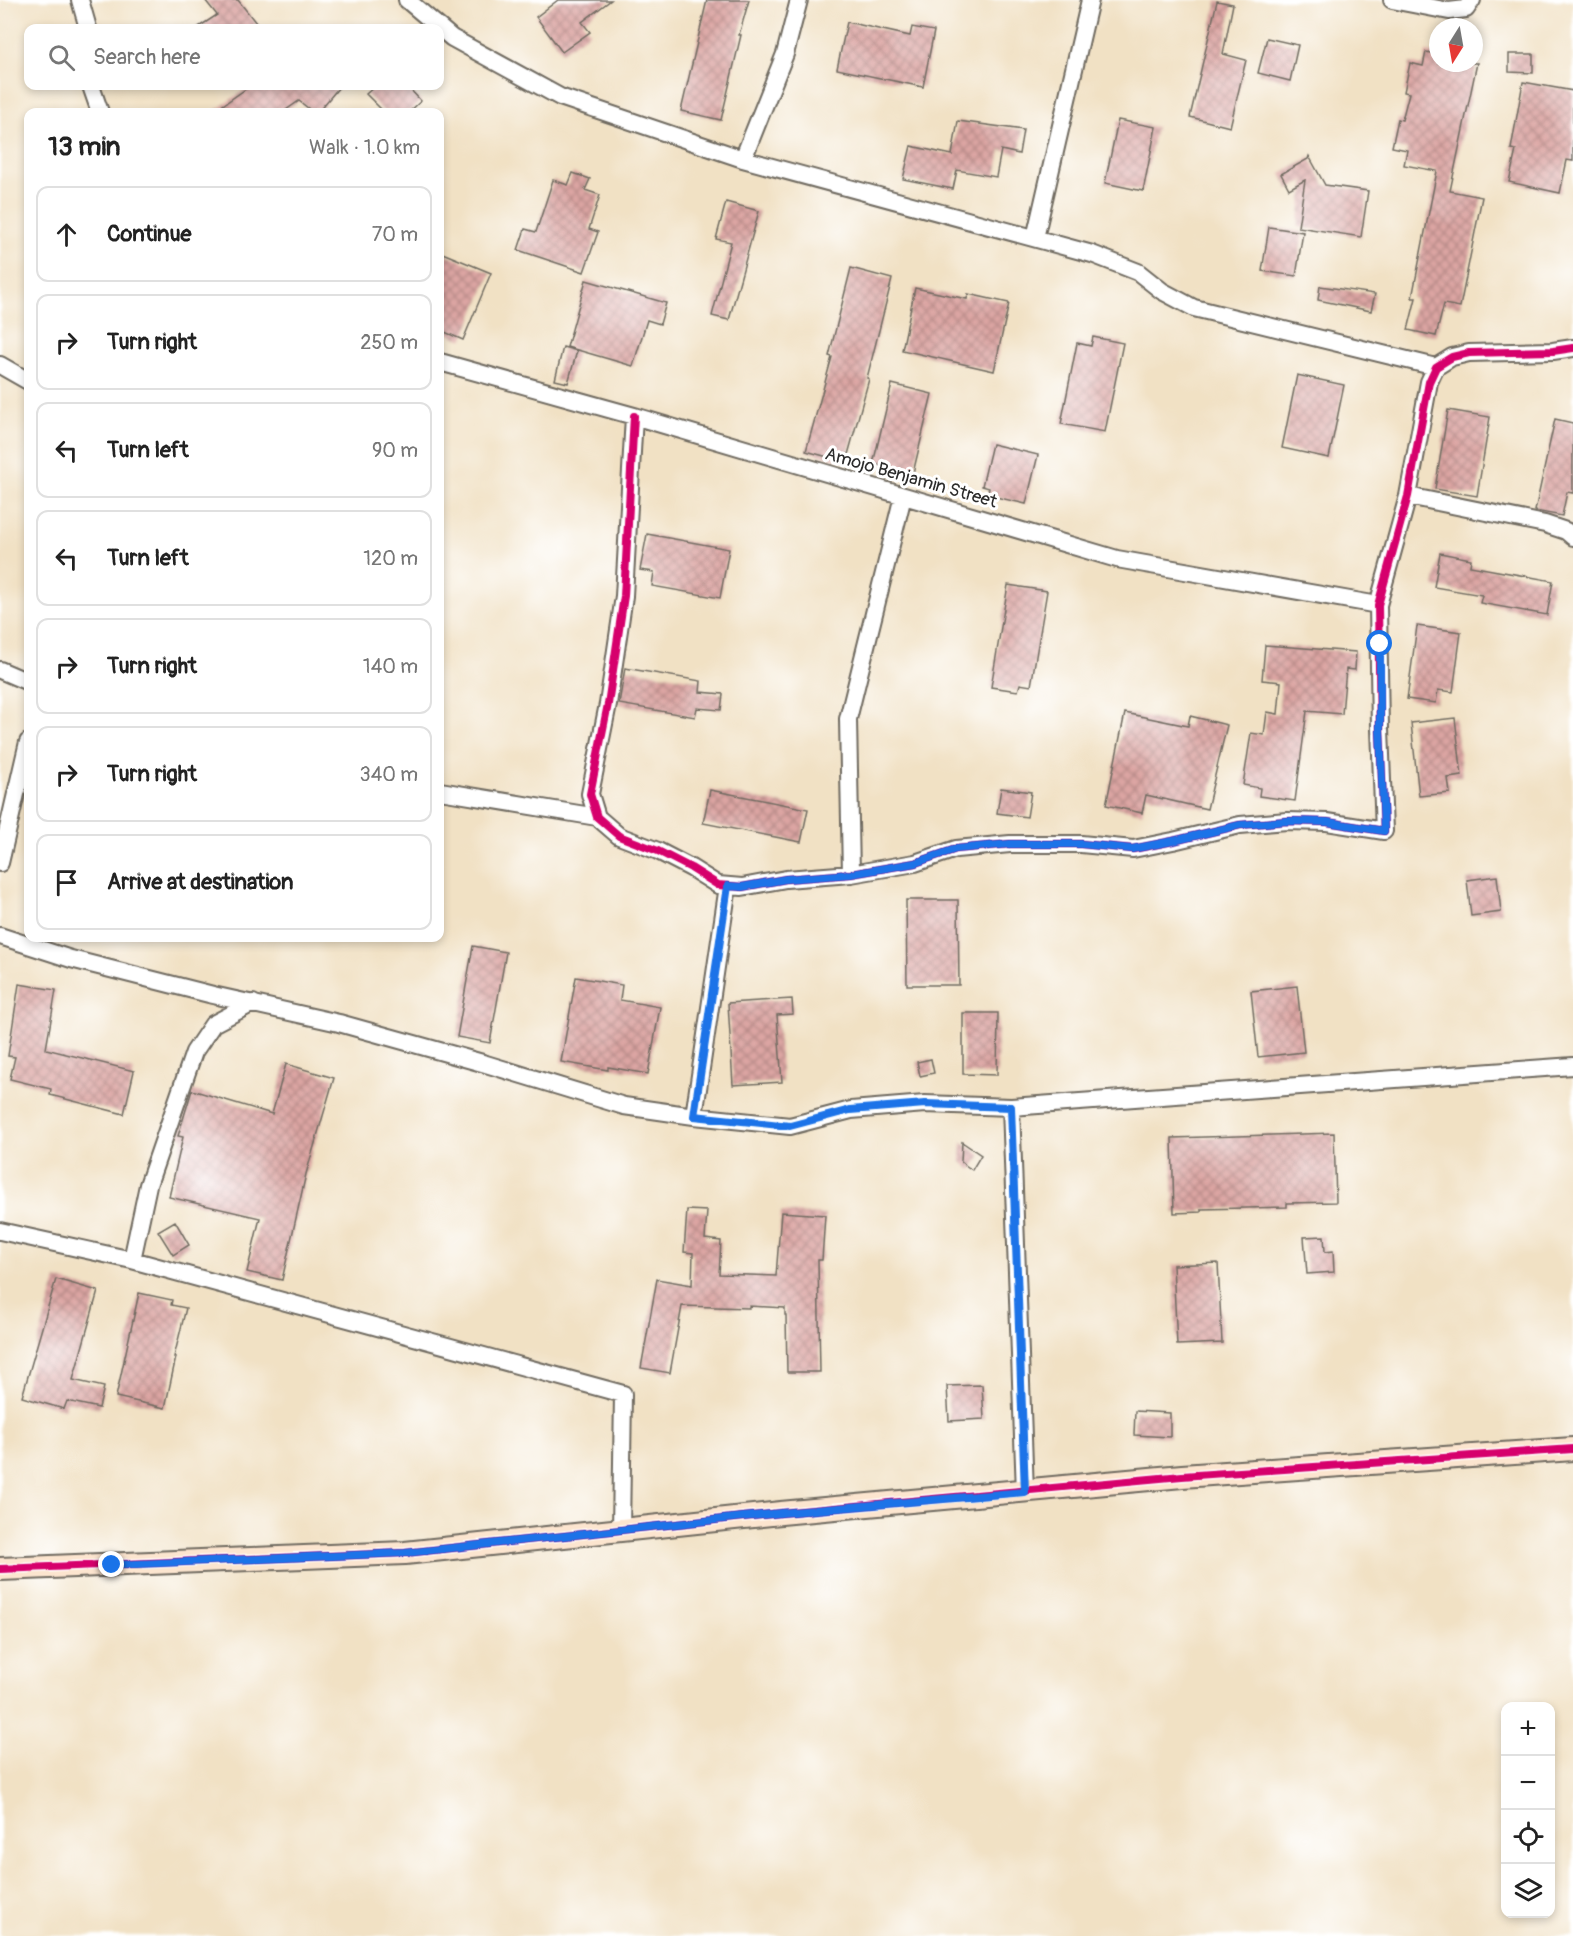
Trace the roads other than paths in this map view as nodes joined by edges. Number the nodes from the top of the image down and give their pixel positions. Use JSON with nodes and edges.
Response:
{"nodes":[{"id":1,"x":80,"y":0,"type":"edge"},
{"id":2,"x":407,"y":0,"type":"edge"},
{"id":3,"x":799,"y":0,"type":"edge"},
{"id":4,"x":1090,"y":0,"type":"edge"},
{"id":5,"x":1392,"y":0,"type":"edge"},
{"id":6,"x":1472,"y":0,"type":"edge"},
{"id":7,"x":87,"y":24,"type":"edge"},
{"id":8,"x":435,"y":24,"type":"edge"},
{"id":9,"x":444,"y":31,"type":"edge"},
{"id":10,"x":92,"y":90,"type":"edge"},
{"id":11,"x":99,"y":108,"type":"edge"},
{"id":12,"x":742,"y":159,"type":"junction"},
{"id":13,"x":1035,"y":238,"type":"junction"},
{"id":14,"x":1573,"y":348,"type":"edge"},
{"id":15,"x":444,"y":363,"type":"edge"},
{"id":16,"x":0,"y":365,"type":"edge"},
{"id":17,"x":1436,"y":367,"type":"junction"},
{"id":18,"x":24,"y":379,"type":"edge"},
{"id":19,"x":634,"y":416,"type":"junction"},
{"id":20,"x":903,"y":496,"type":"junction"},
{"id":21,"x":1408,"y":496,"type":"junction"},
{"id":22,"x":1573,"y":537,"type":"edge"},
{"id":23,"x":1378,"y":605,"type":"junction"},
{"id":24,"x":0,"y":670,"type":"edge"},
{"id":25,"x":24,"y":680,"type":"edge"},
{"id":26,"x":24,"y":759,"type":"edge"},
{"id":27,"x":444,"y":792,"type":"edge"},
{"id":28,"x":597,"y":817,"type":"junction"},
{"id":29,"x":0,"y":863,"type":"edge"},
{"id":30,"x":851,"y":874,"type":"junction"},
{"id":31,"x":728,"y":886,"type":"junction"},
{"id":32,"x":0,"y":936,"type":"edge"},
{"id":33,"x":253,"y":1004,"type":"junction"},
{"id":34,"x":1573,"y":1066,"type":"edge"},
{"id":35,"x":1011,"y":1107,"type":"junction"},
{"id":36,"x":694,"y":1116,"type":"junction"},
{"id":37,"x":0,"y":1231,"type":"edge"},
{"id":38,"x":132,"y":1260,"type":"junction"},
{"id":39,"x":1573,"y":1449,"type":"edge"},
{"id":40,"x":1025,"y":1492,"type":"junction"},
{"id":41,"x":621,"y":1531,"type":"junction"},
{"id":42,"x":0,"y":1569,"type":"edge"}],
"edges":[{"from":1,"to":7,"type":"street"},
{"from":2,"to":8,"type":"street"},
{"from":3,"to":12,"type":"street"},
{"from":4,"to":13,"type":"street"},
{"from":5,"to":6,"type":"street"},
{"from":9,"to":12,"type":"street"},
{"from":10,"to":11,"type":"street"},
{"from":12,"to":13,"type":"street"},
{"from":13,"to":17,"type":"street"},
{"from":14,"to":17,"type":"street"},
{"from":15,"to":19,"type":"street","name":"Amojo Benjamin Street"},
{"from":16,"to":18,"type":"street"},
{"from":17,"to":21,"type":"street"},
{"from":19,"to":20,"type":"street","name":"Amojo Benjamin Street"},
{"from":19,"to":28,"type":"street"},
{"from":20,"to":23,"type":"street","name":"Amojo Benjamin Street"},
{"from":20,"to":30,"type":"street"},
{"from":21,"to":22,"type":"street"},
{"from":21,"to":23,"type":"street"},
{"from":23,"to":30,"type":"street"},
{"from":24,"to":25,"type":"street"},
{"from":26,"to":29,"type":"street"},
{"from":27,"to":28,"type":"street"},
{"from":28,"to":31,"type":"street"},
{"from":30,"to":31,"type":"street"},
{"from":31,"to":36,"type":"street"},
{"from":32,"to":33,"type":"street"},
{"from":33,"to":36,"type":"street"},
{"from":33,"to":38,"type":"street"},
{"from":34,"to":35,"type":"street"},
{"from":35,"to":36,"type":"street"},
{"from":35,"to":40,"type":"street"},
{"from":37,"to":38,"type":"street"},
{"from":38,"to":41,"type":"street"},
{"from":39,"to":40,"type":"street"},
{"from":40,"to":41,"type":"street"},
{"from":41,"to":42,"type":"street"}]}
